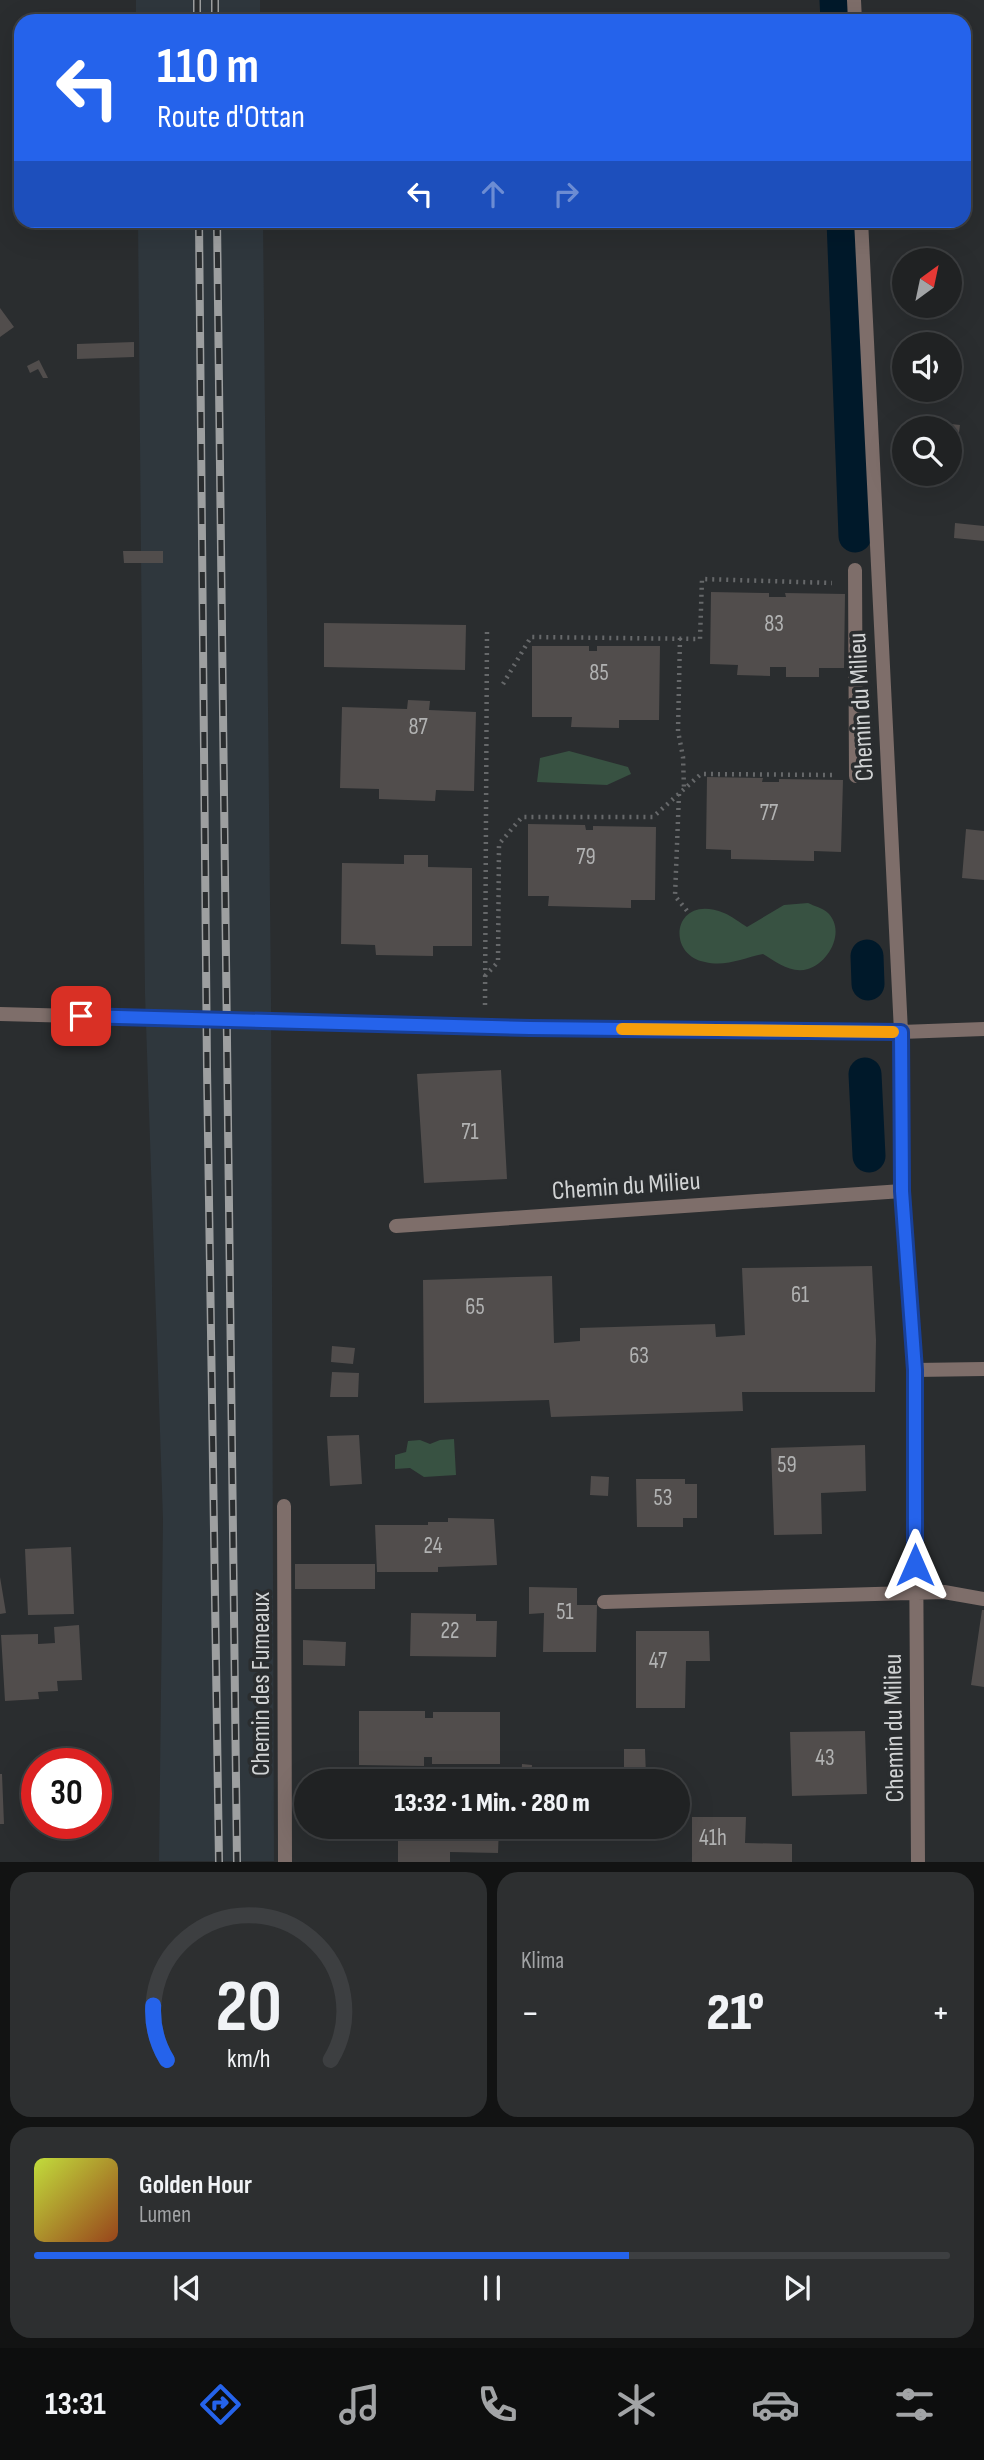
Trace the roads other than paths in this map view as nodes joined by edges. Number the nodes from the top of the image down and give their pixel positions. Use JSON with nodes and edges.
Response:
{"nodes":[{"id":1,"x":861,"y":228,"type":"edge"},
{"id":2,"x":855,"y":570,"type":"road end"},
{"id":3,"x":856,"y":776,"type":"road end"},
{"id":4,"x":0,"y":1014,"type":"edge"},
{"id":5,"x":984,"y":1029,"type":"edge"},
{"id":6,"x":901,"y":1032,"type":"junction"},
{"id":7,"x":902,"y":1191,"type":"junction"},
{"id":8,"x":396,"y":1226,"type":"dead end"},
{"id":9,"x":984,"y":1369,"type":"edge"},
{"id":10,"x":915,"y":1370,"type":"junction"},
{"id":11,"x":284,"y":1506,"type":"dead end"},
{"id":12,"x":915,"y":1593,"type":"junction"},
{"id":13,"x":984,"y":1599,"type":"edge"},
{"id":14,"x":604,"y":1602,"type":"dead end"},
{"id":15,"x":285,"y":1861,"type":"edge"},
{"id":16,"x":918,"y":1861,"type":"edge"}],
"edges":[{"from":1,"to":6,"type":"street","name":"Chemin du Milieu"},
{"from":2,"to":3,"type":"street"},
{"from":4,"to":6,"type":"street"},
{"from":5,"to":6,"type":"street"},
{"from":6,"to":7,"type":"street","name":"Chemin du Milieu"},
{"from":7,"to":8,"type":"street","name":"Chemin du Milieu"},
{"from":7,"to":10,"type":"street","name":"Chemin du Milieu"},
{"from":9,"to":10,"type":"street"},
{"from":10,"to":12,"type":"street","name":"Chemin du Milieu"},
{"from":11,"to":15,"type":"street","name":"Chemin des Fumeaux"},
{"from":12,"to":13,"type":"street"},
{"from":12,"to":14,"type":"street"},
{"from":12,"to":16,"type":"street","name":"Chemin du Milieu"}]}
